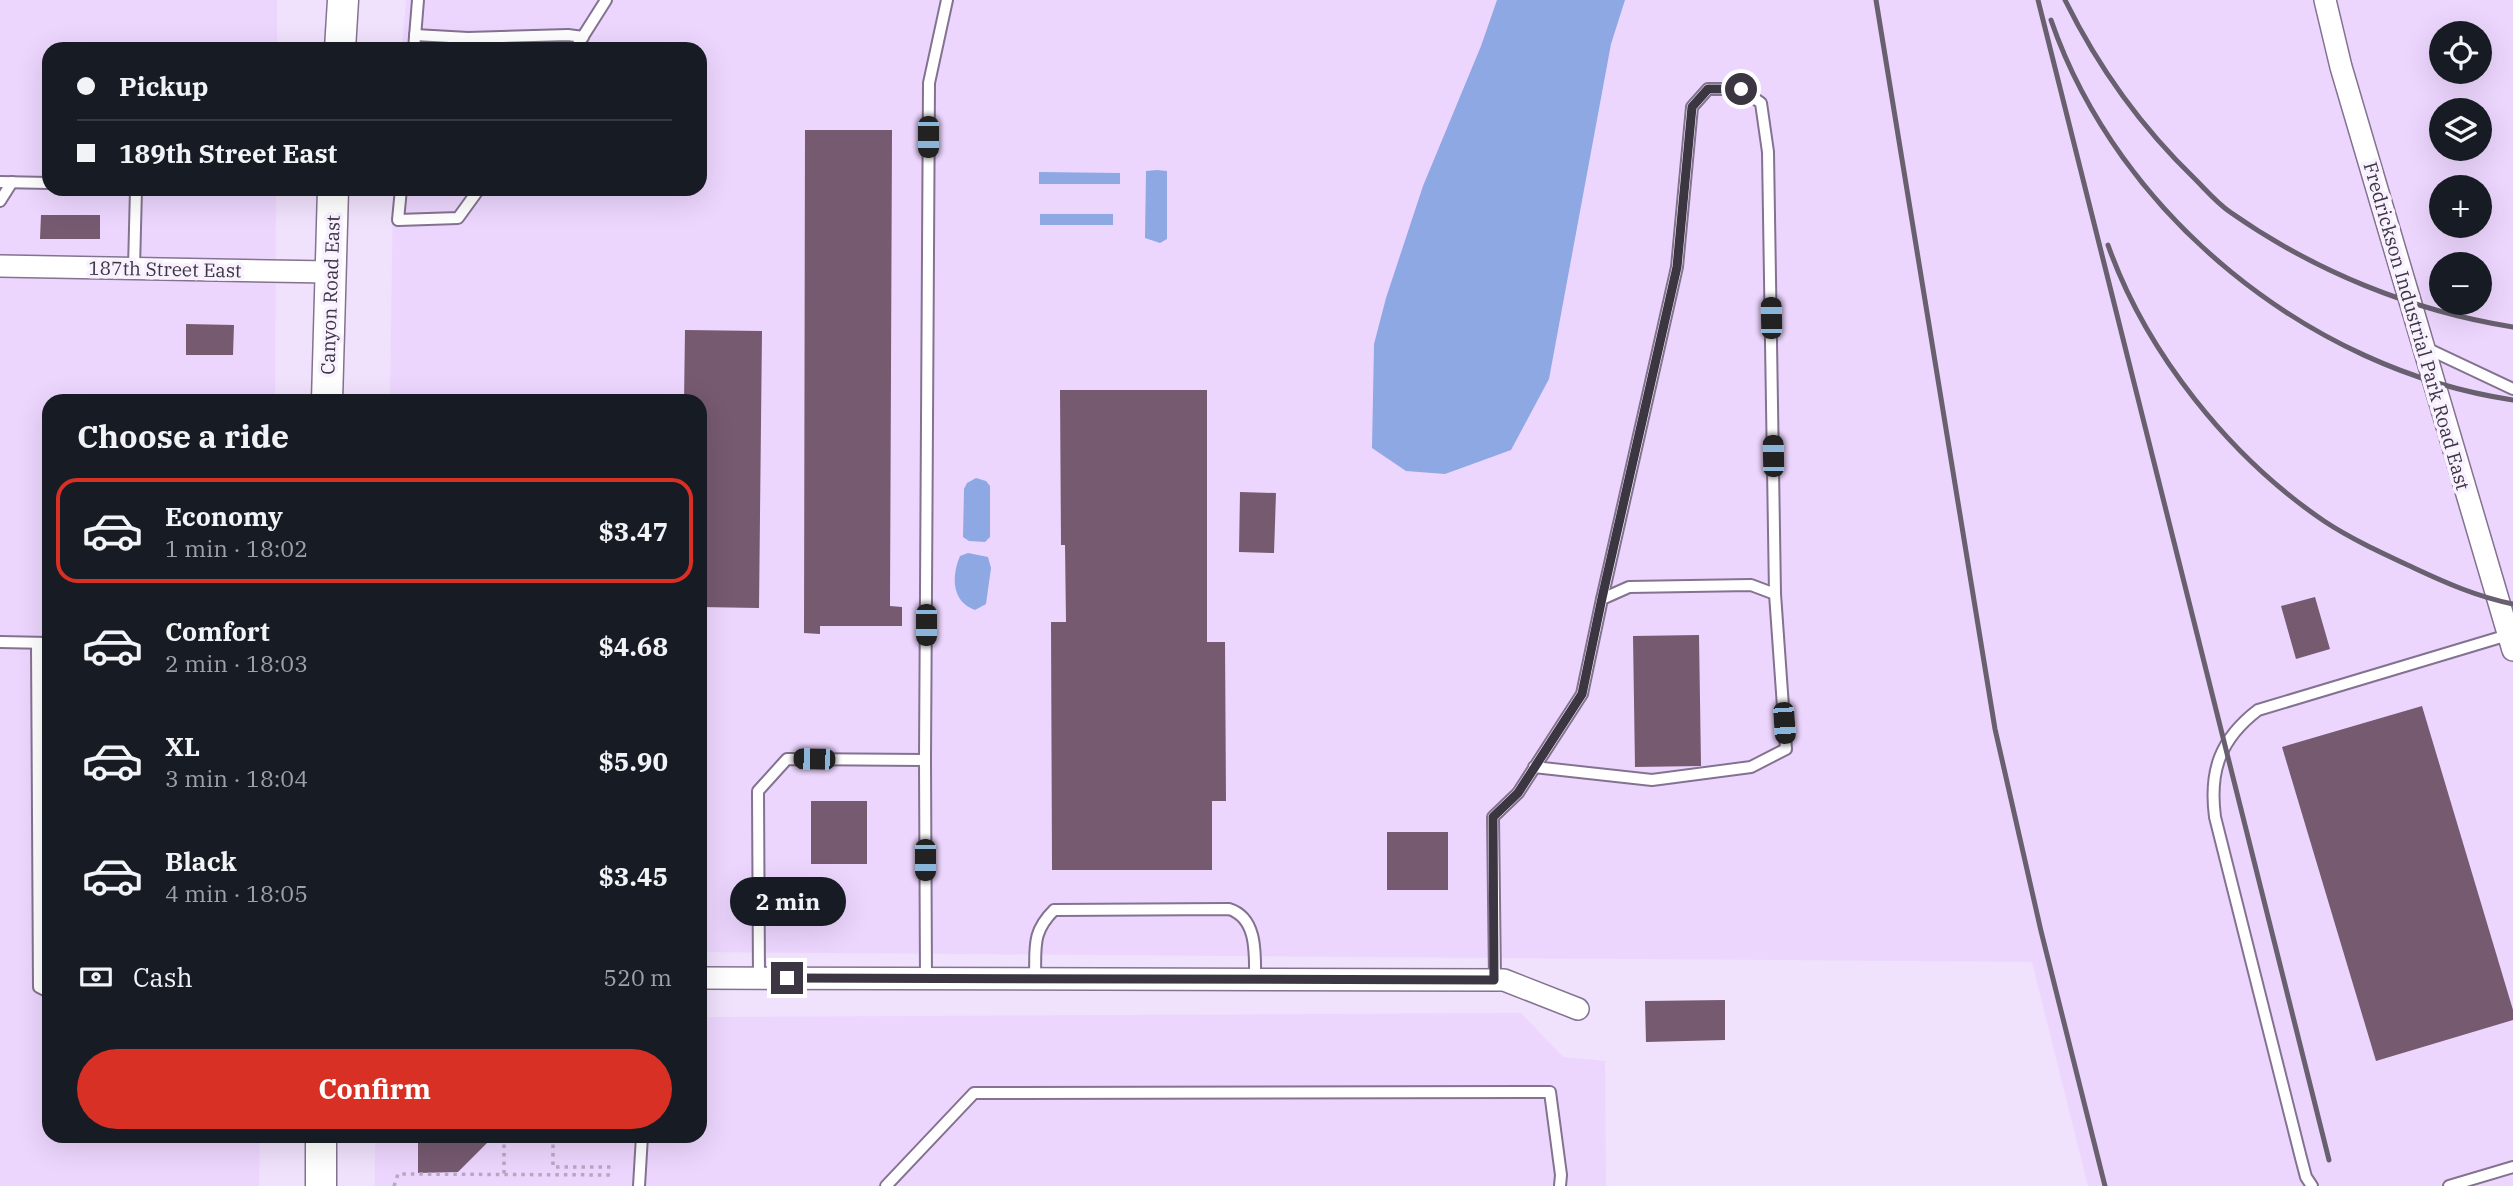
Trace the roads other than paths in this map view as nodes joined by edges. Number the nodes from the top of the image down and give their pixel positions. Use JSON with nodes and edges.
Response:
{"nodes":[{"id":1,"x":343,"y":0,"type":"edge"},
{"id":2,"x":418,"y":0,"type":"edge"},
{"id":3,"x":606,"y":0,"type":"edge"},
{"id":4,"x":947,"y":0,"type":"edge"},
{"id":5,"x":2325,"y":0,"type":"edge"},
{"id":6,"x":415,"y":35,"type":"junction"},
{"id":7,"x":583,"y":37,"type":"junction"},
{"id":8,"x":340,"y":42,"type":"edge"},
{"id":9,"x":414,"y":42,"type":"edge"},
{"id":10,"x":580,"y":42,"type":"edge"},
{"id":11,"x":6,"y":182,"type":"edge"},
{"id":12,"x":42,"y":183,"type":"edge"},
{"id":13,"x":136,"y":196,"type":"edge"},
{"id":14,"x":333,"y":196,"type":"edge"},
{"id":15,"x":400,"y":196,"type":"edge"},
{"id":16,"x":473,"y":196,"type":"edge"},
{"id":17,"x":0,"y":201,"type":"edge"},
{"id":18,"x":0,"y":266,"type":"edge"},
{"id":19,"x":134,"y":268,"type":"junction"},
{"id":20,"x":329,"y":272,"type":"junction"},
{"id":21,"x":2423,"y":346,"type":"junction"},
{"id":22,"x":2513,"y":389,"type":"edge"},
{"id":23,"x":327,"y":394,"type":"edge"},
{"id":24,"x":1776,"y":594,"type":"junction"},
{"id":25,"x":1602,"y":598,"type":"junction"},
{"id":26,"x":0,"y":642,"type":"edge"},
{"id":27,"x":42,"y":643,"type":"edge"},
{"id":28,"x":2511,"y":643,"type":"edge"},
{"id":29,"x":42,"y":712,"type":"edge"},
{"id":30,"x":925,"y":760,"type":"junction"},
{"id":31,"x":1534,"y":768,"type":"junction"},
{"id":32,"x":707,"y":978,"type":"edge"},
{"id":33,"x":759,"y":978,"type":"junction"},
{"id":34,"x":926,"y":979,"type":"junction"},
{"id":35,"x":1035,"y":979,"type":"junction"},
{"id":36,"x":1255,"y":980,"type":"junction"},
{"id":37,"x":1494,"y":980,"type":"junction"},
{"id":38,"x":42,"y":989,"type":"edge"},
{"id":39,"x":1578,"y":1009,"type":"dead end"},
{"id":40,"x":321,"y":1143,"type":"edge"},
{"id":41,"x":642,"y":1143,"type":"edge"},
{"id":42,"x":2513,"y":1167,"type":"edge"},
{"id":43,"x":321,"y":1186,"type":"edge"},
{"id":44,"x":639,"y":1186,"type":"edge"},
{"id":45,"x":886,"y":1186,"type":"edge"},
{"id":46,"x":1560,"y":1186,"type":"edge"},
{"id":47,"x":2312,"y":1186,"type":"edge"},
{"id":48,"x":2449,"y":1186,"type":"edge"}],
"edges":[{"from":1,"to":8,"type":"main road"},
{"from":2,"to":6,"type":"lane"},
{"from":3,"to":7,"type":"lane"},
{"from":4,"to":30,"type":"lane"},
{"from":5,"to":21,"type":"street","name":"Fredrickson Industrial Park Road East"},
{"from":6,"to":7,"type":"lane"},
{"from":6,"to":9,"type":"lane"},
{"from":7,"to":10,"type":"lane"},
{"from":11,"to":12,"type":"lane"},
{"from":11,"to":17,"type":"lane"},
{"from":13,"to":19,"type":"lane"},
{"from":14,"to":20,"type":"main road","name":"Canyon Road East"},
{"from":15,"to":16,"type":"lane"},
{"from":18,"to":19,"type":"street","name":"187th Street East"},
{"from":19,"to":20,"type":"street","name":"187th Street East"},
{"from":20,"to":23,"type":"main road","name":"Canyon Road East"},
{"from":21,"to":22,"type":"lane"},
{"from":21,"to":28,"type":"street","name":"Fredrickson Industrial Park Road East"},
{"from":24,"to":25,"type":"lane"},
{"from":24,"to":25,"type":"lane"},
{"from":24,"to":31,"type":"lane"},
{"from":25,"to":31,"type":"lane"},
{"from":26,"to":27,"type":"lane"},
{"from":28,"to":47,"type":"lane"},
{"from":29,"to":38,"type":"lane"},
{"from":30,"to":33,"type":"lane"},
{"from":30,"to":34,"type":"lane"},
{"from":31,"to":37,"type":"lane"},
{"from":32,"to":33,"type":"street"},
{"from":33,"to":34,"type":"street"},
{"from":34,"to":35,"type":"street"},
{"from":35,"to":36,"type":"street"},
{"from":35,"to":36,"type":"lane"},
{"from":36,"to":37,"type":"street"},
{"from":37,"to":39,"type":"street"},
{"from":40,"to":43,"type":"main road"},
{"from":41,"to":44,"type":"lane"},
{"from":42,"to":48,"type":"lane"},
{"from":45,"to":46,"type":"lane"}]}
